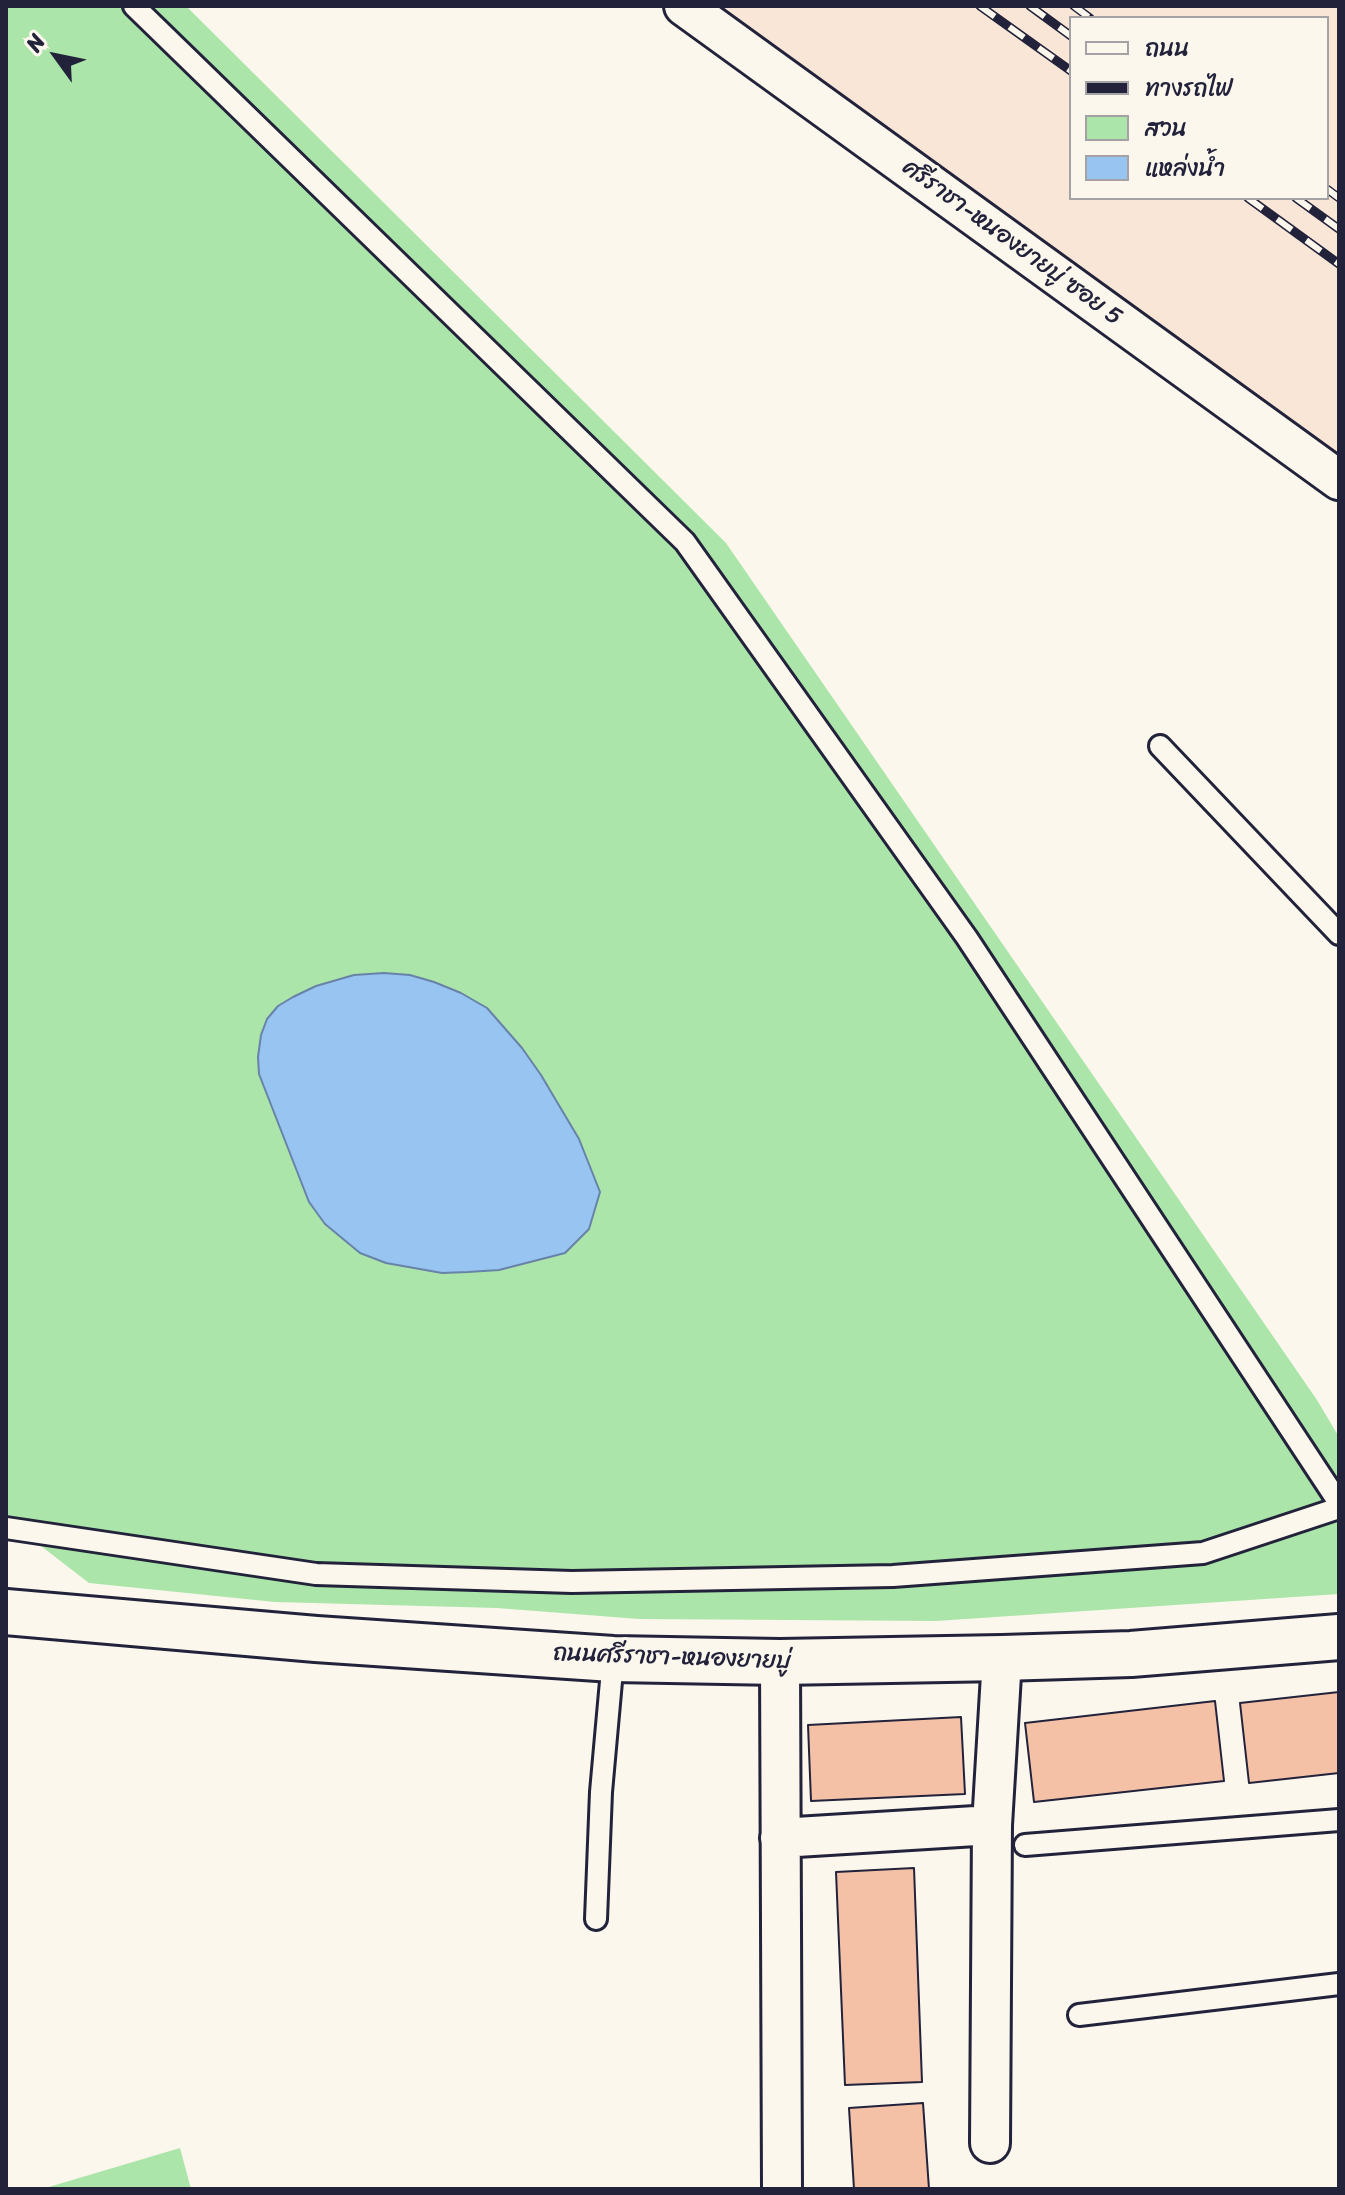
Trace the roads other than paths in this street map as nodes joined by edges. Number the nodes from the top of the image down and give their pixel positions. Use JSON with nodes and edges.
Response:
{"nodes":[{"id":1,"x":134,"y":6,"type":"edge"},
{"id":2,"x":684,"y":6,"type":"edge"},
{"id":3,"x":1339,"y":480,"type":"edge"},
{"id":4,"x":1160,"y":746,"type":"dead end"},
{"id":5,"x":1339,"y":934,"type":"edge"},
{"id":6,"x":1339,"y":1506,"type":"edge"},
{"id":7,"x":6,"y":1528,"type":"edge"},
{"id":8,"x":6,"y":1612,"type":"edge"},
{"id":9,"x":1339,"y":1637,"type":"edge"},
{"id":10,"x":1002,"y":1658,"type":"junction"},
{"id":11,"x":613,"y":1659,"type":"junction"},
{"id":12,"x":780,"y":1662,"type":"junction"},
{"id":13,"x":1339,"y":1820,"type":"edge"},
{"id":14,"x":992,"y":1825,"type":"junction"},
{"id":15,"x":780,"y":1838,"type":"junction"},
{"id":16,"x":1025,"y":1845,"type":"dead end"},
{"id":17,"x":596,"y":1919,"type":"dead end"},
{"id":18,"x":1339,"y":1984,"type":"edge"},
{"id":19,"x":1079,"y":2015,"type":"dead end"},
{"id":20,"x":990,"y":2143,"type":"dead end"},
{"id":21,"x":782,"y":2189,"type":"edge"}],
"edges":[{"from":1,"to":6,"type":"lane"},
{"from":2,"to":3,"type":"street","name":"ศรีราชา-หนองยายบู่ ซอย 5"},
{"from":4,"to":5,"type":"lane"},
{"from":6,"to":7,"type":"lane"},
{"from":8,"to":11,"type":"main road","name":"ถนนศรีราชา-หนองยายบู่"},
{"from":9,"to":10,"type":"main road","name":"ถนนศรีราชา-หนองยายบู่"},
{"from":10,"to":12,"type":"main road","name":"ถนนศรีราชา-หนองยายบู่"},
{"from":10,"to":14,"type":"street"},
{"from":11,"to":12,"type":"main road","name":"ถนนศรีราชา-หนองยายบู่"},
{"from":11,"to":17,"type":"lane"},
{"from":12,"to":15,"type":"street"},
{"from":13,"to":16,"type":"lane"},
{"from":14,"to":15,"type":"street"},
{"from":14,"to":20,"type":"street"},
{"from":15,"to":21,"type":"street"},
{"from":18,"to":19,"type":"lane"}]}
